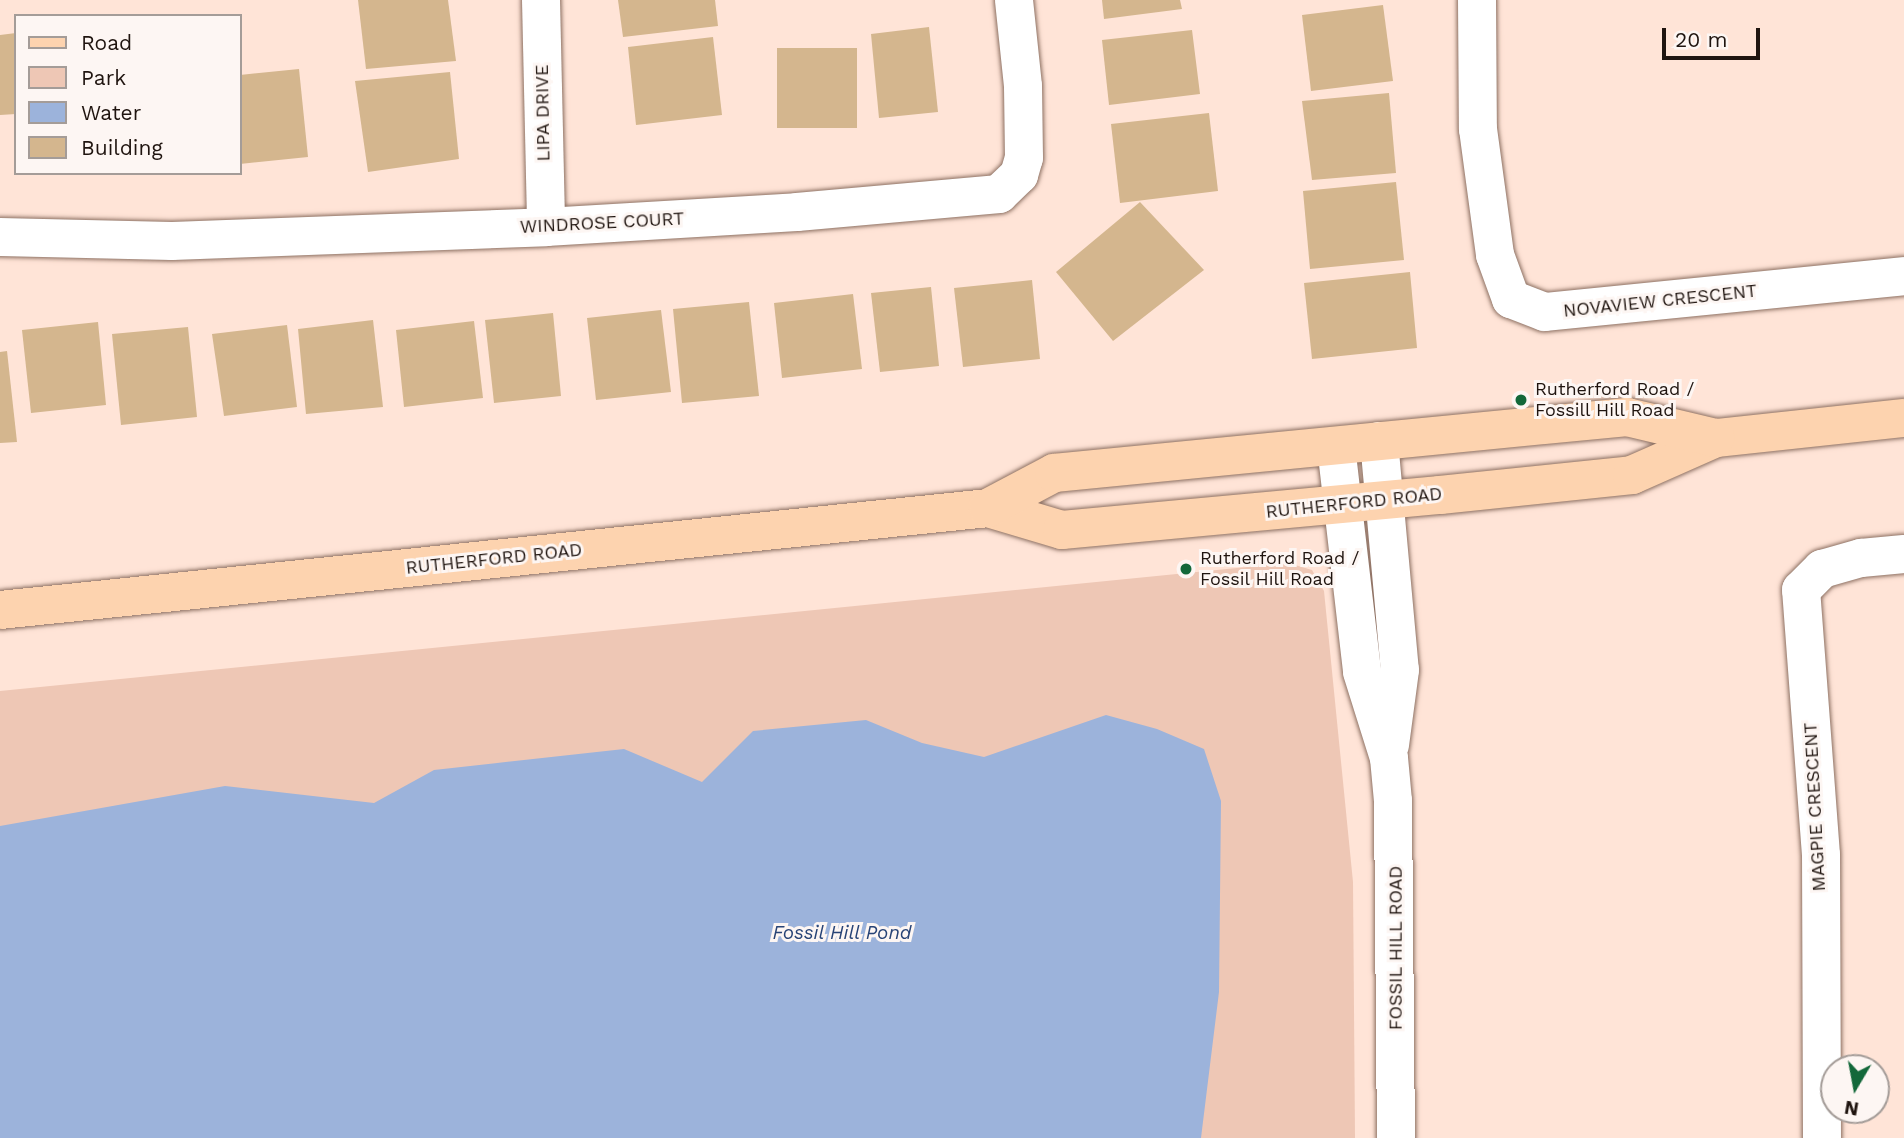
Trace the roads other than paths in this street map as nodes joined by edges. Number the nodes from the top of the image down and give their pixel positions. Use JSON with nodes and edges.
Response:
{"nodes":[{"id":1,"x":541,"y":0,"type":"edge"},
{"id":2,"x":1014,"y":0,"type":"edge"},
{"id":3,"x":1477,"y":0,"type":"edge"},
{"id":4,"x":546,"y":227,"type":"junction"},
{"id":5,"x":0,"y":237,"type":"edge"},
{"id":6,"x":1904,"y":276,"type":"edge"},
{"id":7,"x":1904,"y":418,"type":"edge"},
{"id":8,"x":1716,"y":438,"type":"junction"},
{"id":9,"x":1379,"y":441,"type":"junction"},
{"id":10,"x":1336,"y":446,"type":"junction"},
{"id":11,"x":1384,"y":500,"type":"junction"},
{"id":12,"x":1343,"y":504,"type":"junction"},
{"id":13,"x":988,"y":508,"type":"junction"},
{"id":14,"x":1904,"y":554,"type":"edge"},
{"id":15,"x":0,"y":610,"type":"edge"},
{"id":16,"x":1389,"y":758,"type":"junction"},
{"id":17,"x":1396,"y":1138,"type":"edge"},
{"id":18,"x":1822,"y":1138,"type":"edge"}],
"edges":[{"from":1,"to":4,"type":"street","name":"LIPA DRIVE"},
{"from":2,"to":4,"type":"street","name":"WINDROSE COURT"},
{"from":3,"to":6,"type":"street","name":"NOVAVIEW CRESCENT"},
{"from":4,"to":5,"type":"street","name":"WINDROSE COURT"},
{"from":7,"to":8,"type":"main road","name":"RUTHERFORD ROAD"},
{"from":8,"to":9,"type":"main road","name":"RUTHERFORD ROAD"},
{"from":8,"to":11,"type":"main road","name":"RUTHERFORD ROAD"},
{"from":9,"to":10,"type":"main road","name":"RUTHERFORD ROAD"},
{"from":9,"to":11,"type":"street","name":"FOSSIL HILL ROAD"},
{"from":10,"to":12,"type":"street","name":"FOSSIL HILL ROAD"},
{"from":10,"to":13,"type":"main road","name":"RUTHERFORD ROAD"},
{"from":11,"to":12,"type":"main road","name":"RUTHERFORD ROAD"},
{"from":11,"to":16,"type":"street","name":"FOSSIL HILL ROAD"},
{"from":12,"to":13,"type":"main road","name":"RUTHERFORD ROAD"},
{"from":12,"to":16,"type":"street","name":"FOSSIL HILL ROAD"},
{"from":13,"to":15,"type":"main road","name":"RUTHERFORD ROAD"},
{"from":14,"to":18,"type":"street","name":"MAGPIE CRESCENT"},
{"from":16,"to":17,"type":"street","name":"FOSSIL HILL ROAD"}]}
